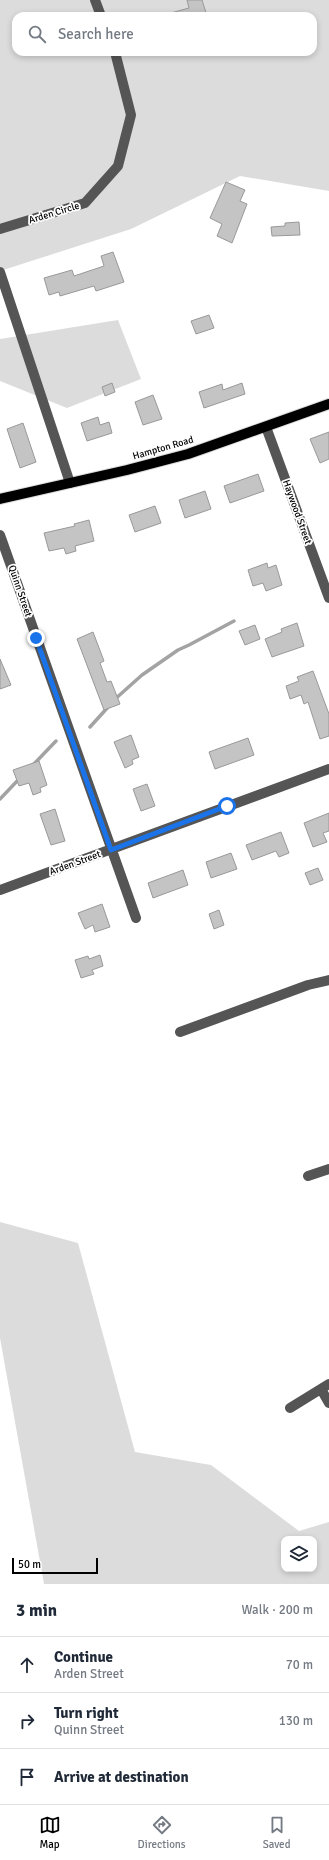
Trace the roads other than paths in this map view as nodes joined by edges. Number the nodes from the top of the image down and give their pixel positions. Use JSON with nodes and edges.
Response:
{"nodes":[{"id":1,"x":95,"y":0,"type":"edge"},
{"id":2,"x":100,"y":12,"type":"edge"},
{"id":3,"x":116,"y":56,"type":"edge"},
{"id":4,"x":0,"y":229,"type":"edge"},
{"id":5,"x":0,"y":272,"type":"edge"},
{"id":6,"x":329,"y":404,"type":"edge"},
{"id":7,"x":266,"y":427,"type":"junction"},
{"id":8,"x":70,"y":483,"type":"junction"},
{"id":9,"x":0,"y":499,"type":"edge"},
{"id":10,"x":0,"y":534,"type":"edge"},
{"id":11,"x":329,"y":598,"type":"edge"},
{"id":12,"x":329,"y":768,"type":"edge"},
{"id":13,"x":111,"y":850,"type":"junction"},
{"id":14,"x":0,"y":890,"type":"edge"},
{"id":15,"x":136,"y":918,"type":"dead end"},
{"id":16,"x":329,"y":980,"type":"edge"},
{"id":17,"x":180,"y":1032,"type":"dead end"},
{"id":18,"x":329,"y":1168,"type":"edge"},
{"id":19,"x":308,"y":1176,"type":"dead end"},
{"id":20,"x":325,"y":1387,"type":"edge"},
{"id":21,"x":329,"y":1403,"type":"edge"},
{"id":22,"x":290,"y":1408,"type":"dead end"}],
"edges":[{"from":1,"to":2,"type":"street"},
{"from":3,"to":4,"type":"street","name":"Arden Circle"},
{"from":5,"to":8,"type":"street"},
{"from":6,"to":7,"type":"main road","name":"Hampton Road"},
{"from":7,"to":8,"type":"main road","name":"Hampton Road"},
{"from":7,"to":11,"type":"street","name":"Haywood Street"},
{"from":8,"to":9,"type":"main road","name":"Hampton Road"},
{"from":10,"to":13,"type":"street","name":"Quinn Street"},
{"from":12,"to":13,"type":"street","name":"Arden Street"},
{"from":13,"to":14,"type":"street","name":"Arden Street"},
{"from":13,"to":15,"type":"street","name":"Quinn Street"},
{"from":16,"to":17,"type":"street"},
{"from":18,"to":19,"type":"street"},
{"from":20,"to":21,"type":"street"},
{"from":20,"to":22,"type":"street"}]}
